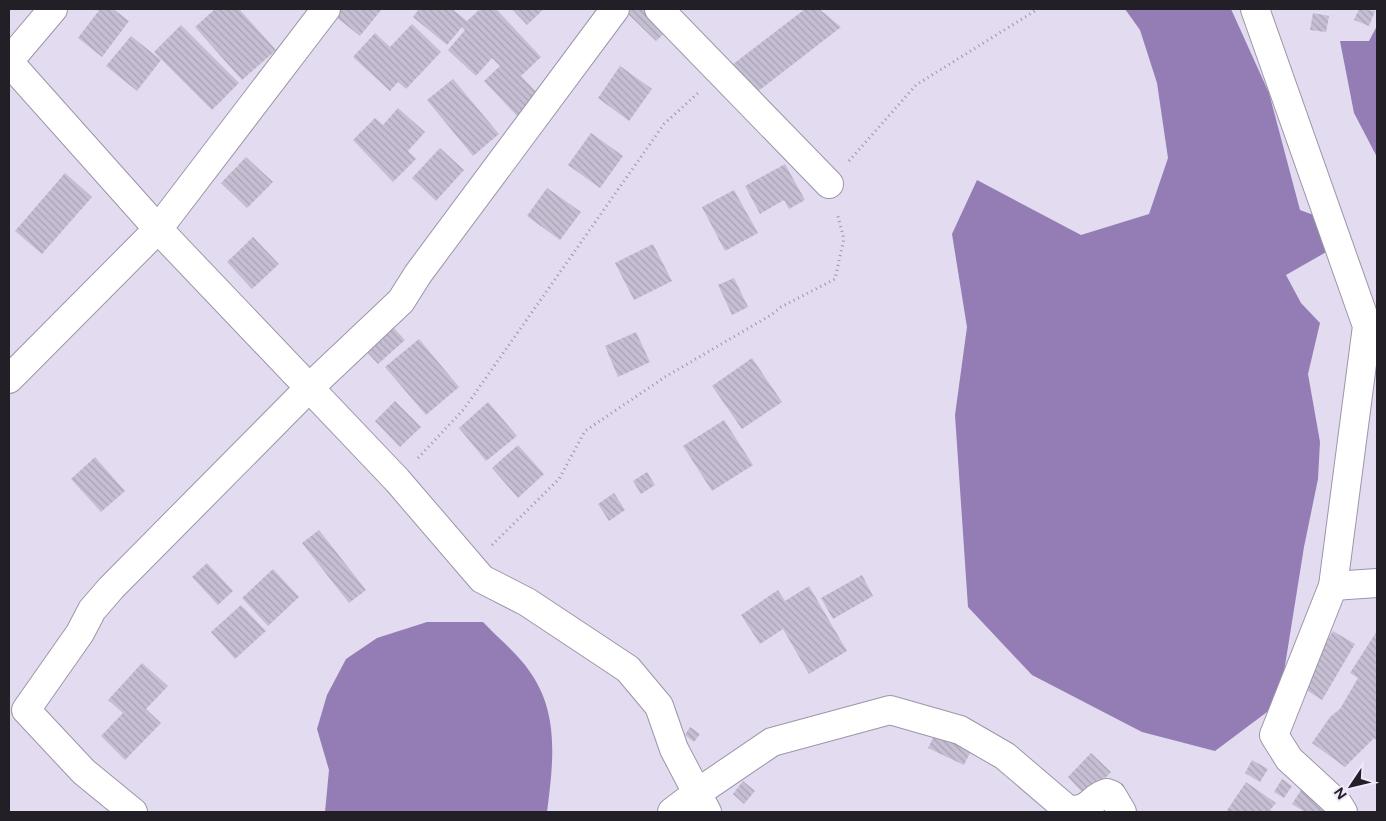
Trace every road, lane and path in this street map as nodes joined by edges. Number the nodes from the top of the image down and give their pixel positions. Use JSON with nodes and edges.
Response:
{"nodes":[{"id":1,"x":53,"y":9,"type":"edge"},
{"id":2,"x":326,"y":9,"type":"edge"},
{"id":3,"x":615,"y":9,"type":"edge"},
{"id":4,"x":659,"y":9,"type":"edge"},
{"id":5,"x":1038,"y":9,"type":"edge"},
{"id":6,"x":1254,"y":9,"type":"edge"},
{"id":7,"x":9,"y":61,"type":"edge"},
{"id":8,"x":721,"y":72,"type":"junction"},
{"id":9,"x":829,"y":184,"type":"junction"},
{"id":10,"x":158,"y":229,"type":"junction"},
{"id":11,"x":9,"y":379,"type":"edge"},
{"id":12,"x":309,"y":388,"type":"junction"},
{"id":13,"x":397,"y":480,"type":"junction"},
{"id":14,"x":471,"y":566,"type":"junction"},
{"id":15,"x":1377,"y":584,"type":"edge"},
{"id":16,"x":1333,"y":586,"type":"junction"},
{"id":17,"x":702,"y":802,"type":"edge"},
{"id":18,"x":1338,"y":810,"type":"edge"},
{"id":19,"x":1073,"y":811,"type":"edge"},
{"id":20,"x":133,"y":812,"type":"edge"},
{"id":21,"x":672,"y":812,"type":"edge"},
{"id":22,"x":1122,"y":812,"type":"edge"}],
"edges":[{"from":1,"to":7,"type":"street"},
{"from":2,"to":10,"type":"street"},
{"from":3,"to":12,"type":"street"},
{"from":4,"to":8,"type":"street"},
{"from":5,"to":9,"type":"path"},
{"from":6,"to":16,"type":"street"},
{"from":7,"to":10,"type":"street"},
{"from":8,"to":9,"type":"street"},
{"from":8,"to":13,"type":"path"},
{"from":9,"to":14,"type":"path"},
{"from":10,"to":11,"type":"street"},
{"from":10,"to":12,"type":"street"},
{"from":12,"to":13,"type":"street"},
{"from":12,"to":20,"type":"street"},
{"from":13,"to":14,"type":"street"},
{"from":14,"to":17,"type":"street"},
{"from":15,"to":16,"type":"street"},
{"from":16,"to":18,"type":"street"},
{"from":17,"to":19,"type":"street"},
{"from":17,"to":21,"type":"street"},
{"from":19,"to":22,"type":"street"}]}
